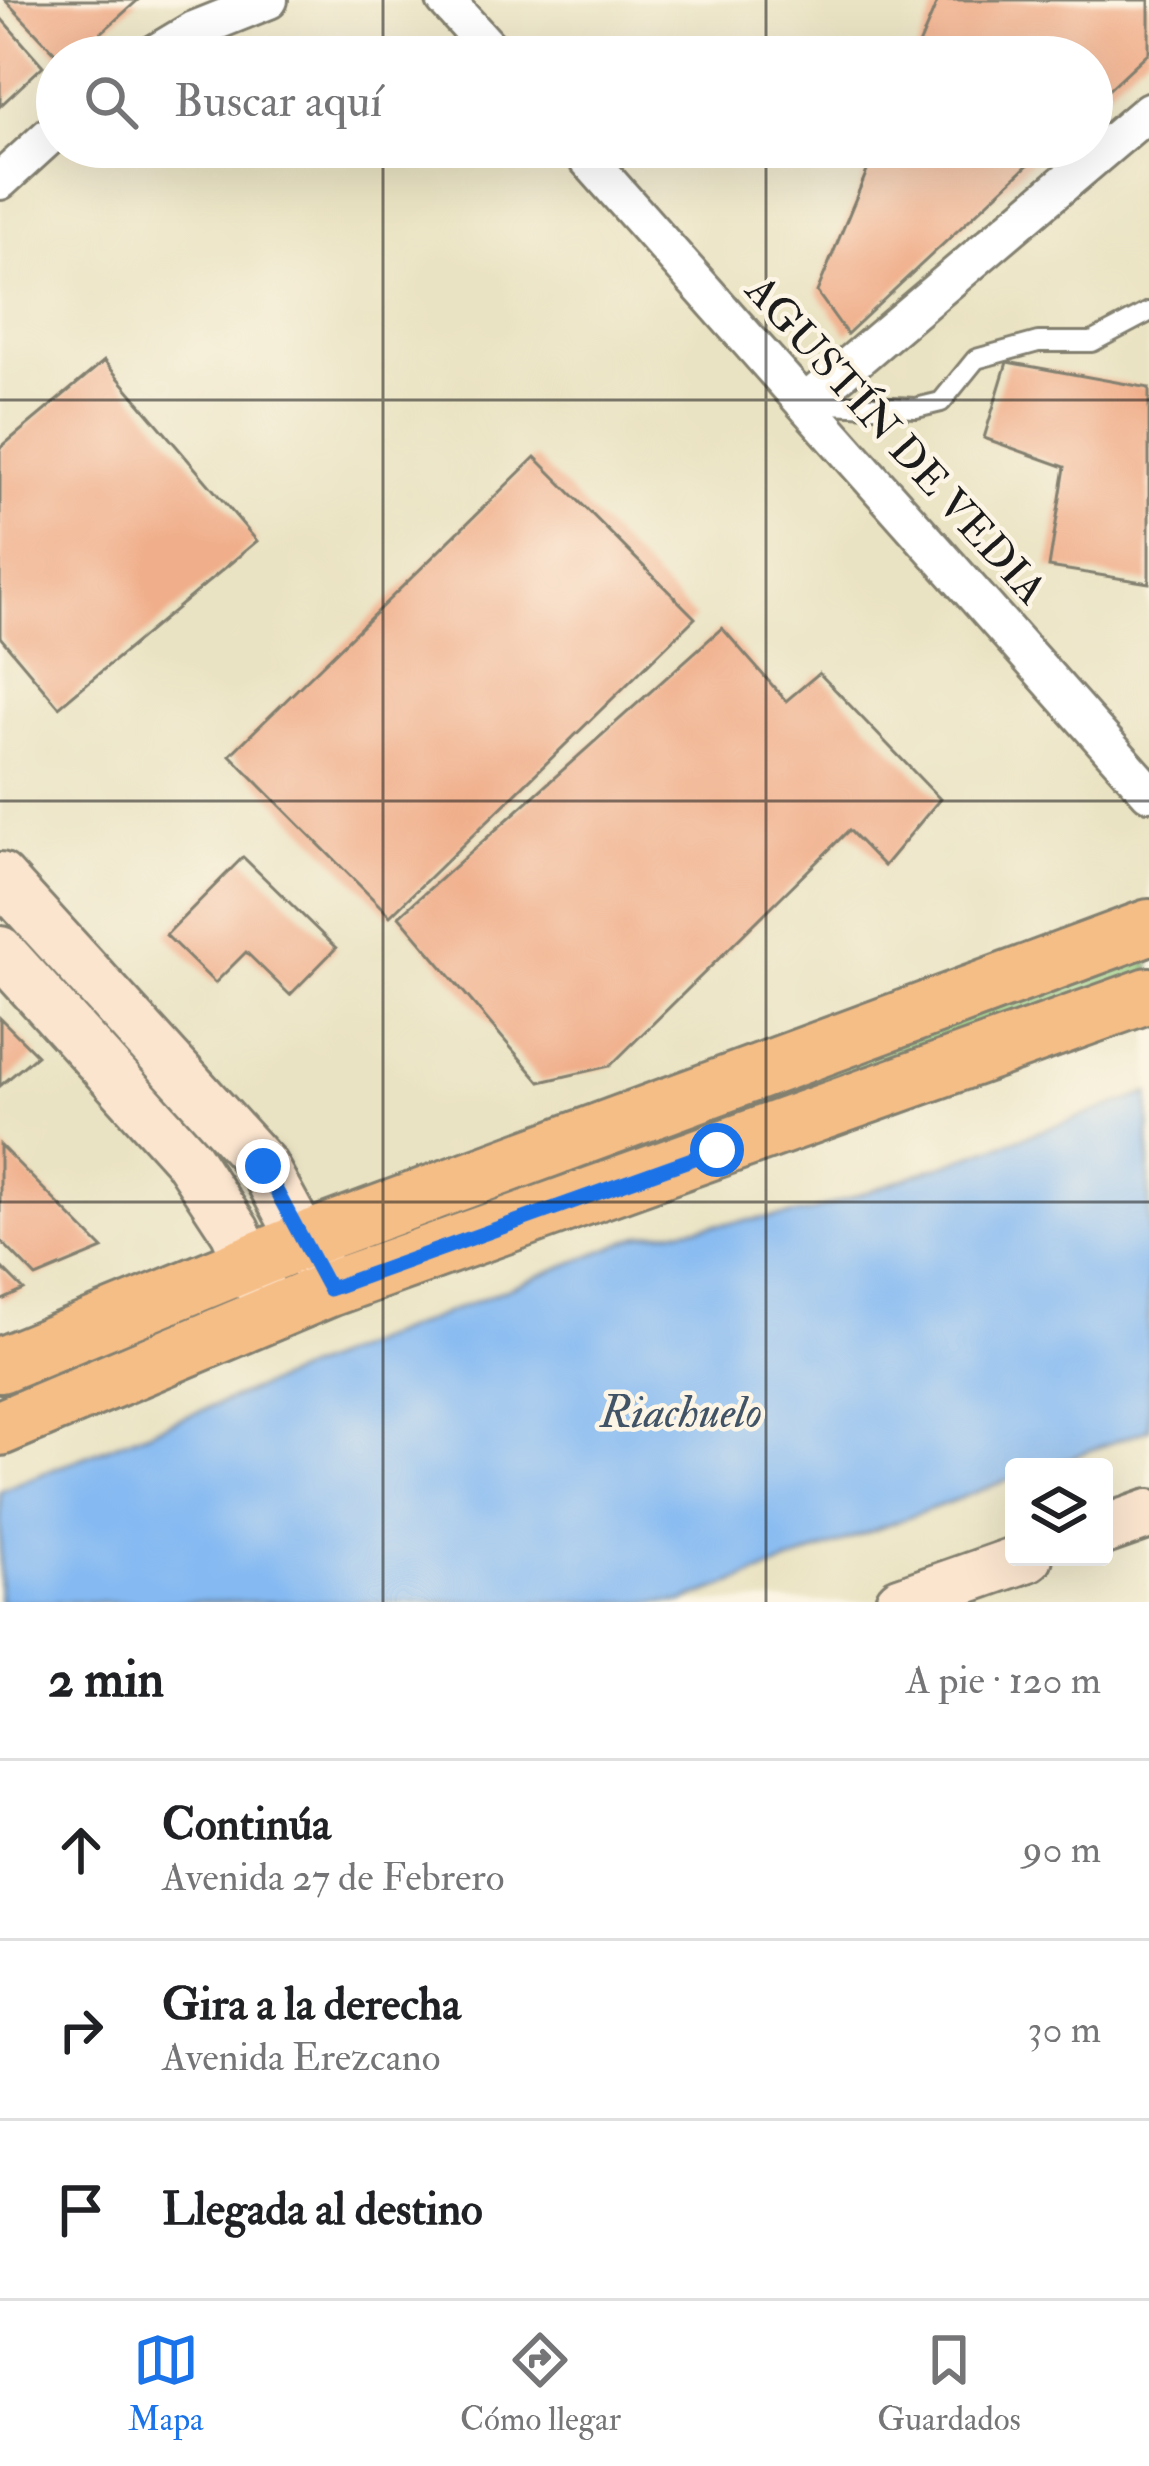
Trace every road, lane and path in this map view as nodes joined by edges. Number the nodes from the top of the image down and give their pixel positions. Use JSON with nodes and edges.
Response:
{"nodes":[{"id":1,"x":269,"y":0,"type":"edge"},
{"id":2,"x":445,"y":0,"type":"edge"},
{"id":3,"x":184,"y":36,"type":"edge"},
{"id":4,"x":478,"y":36,"type":"edge"},
{"id":5,"x":1149,"y":111,"type":"edge"},
{"id":6,"x":1113,"y":142,"type":"edge"},
{"id":7,"x":36,"y":148,"type":"edge"},
{"id":8,"x":597,"y":168,"type":"edge"},
{"id":9,"x":1082,"y":168,"type":"edge"},
{"id":10,"x":0,"y":181,"type":"edge"},
{"id":11,"x":1149,"y":312,"type":"edge"},
{"id":12,"x":806,"y":403,"type":"junction"},
{"id":13,"x":1149,"y":792,"type":"edge"},
{"id":14,"x":0,"y":877,"type":"edge"},
{"id":15,"x":1149,"y":927,"type":"edge"},
{"id":16,"x":0,"y":951,"type":"edge"},
{"id":17,"x":1149,"y":994,"type":"edge"},
{"id":18,"x":305,"y":1240,"type":"junction"},
{"id":19,"x":248,"y":1262,"type":"junction"},
{"id":20,"x":329,"y":1289,"type":"junction"},
{"id":21,"x":271,"y":1312,"type":"junction"},
{"id":22,"x":0,"y":1365,"type":"edge"},
{"id":23,"x":0,"y":1428,"type":"edge"},
{"id":24,"x":1149,"y":1514,"type":"edge"},
{"id":25,"x":1113,"y":1527,"type":"edge"},
{"id":26,"x":1005,"y":1565,"type":"edge"},
{"id":27,"x":900,"y":1602,"type":"edge"}],
"edges":[{"from":1,"to":3,"type":"street"},
{"from":2,"to":4,"type":"street"},
{"from":5,"to":6,"type":"street"},
{"from":7,"to":10,"type":"street"},
{"from":8,"to":12,"type":"street","name":"AGUSTÍN DE VEDIA"},
{"from":9,"to":12,"type":"street"},
{"from":11,"to":12,"type":"lane"},
{"from":12,"to":13,"type":"street","name":"AGUSTÍN DE VEDIA"},
{"from":14,"to":18,"type":"street"},
{"from":15,"to":18,"type":"main road"},
{"from":16,"to":19,"type":"street"},
{"from":17,"to":20,"type":"main road"},
{"from":18,"to":19,"type":"main road"},
{"from":18,"to":20,"type":"street"},
{"from":19,"to":21,"type":"street"},
{"from":19,"to":22,"type":"main road"},
{"from":20,"to":21,"type":"main road"},
{"from":21,"to":23,"type":"main road"},
{"from":24,"to":25,"type":"street"},
{"from":26,"to":27,"type":"street"}]}
